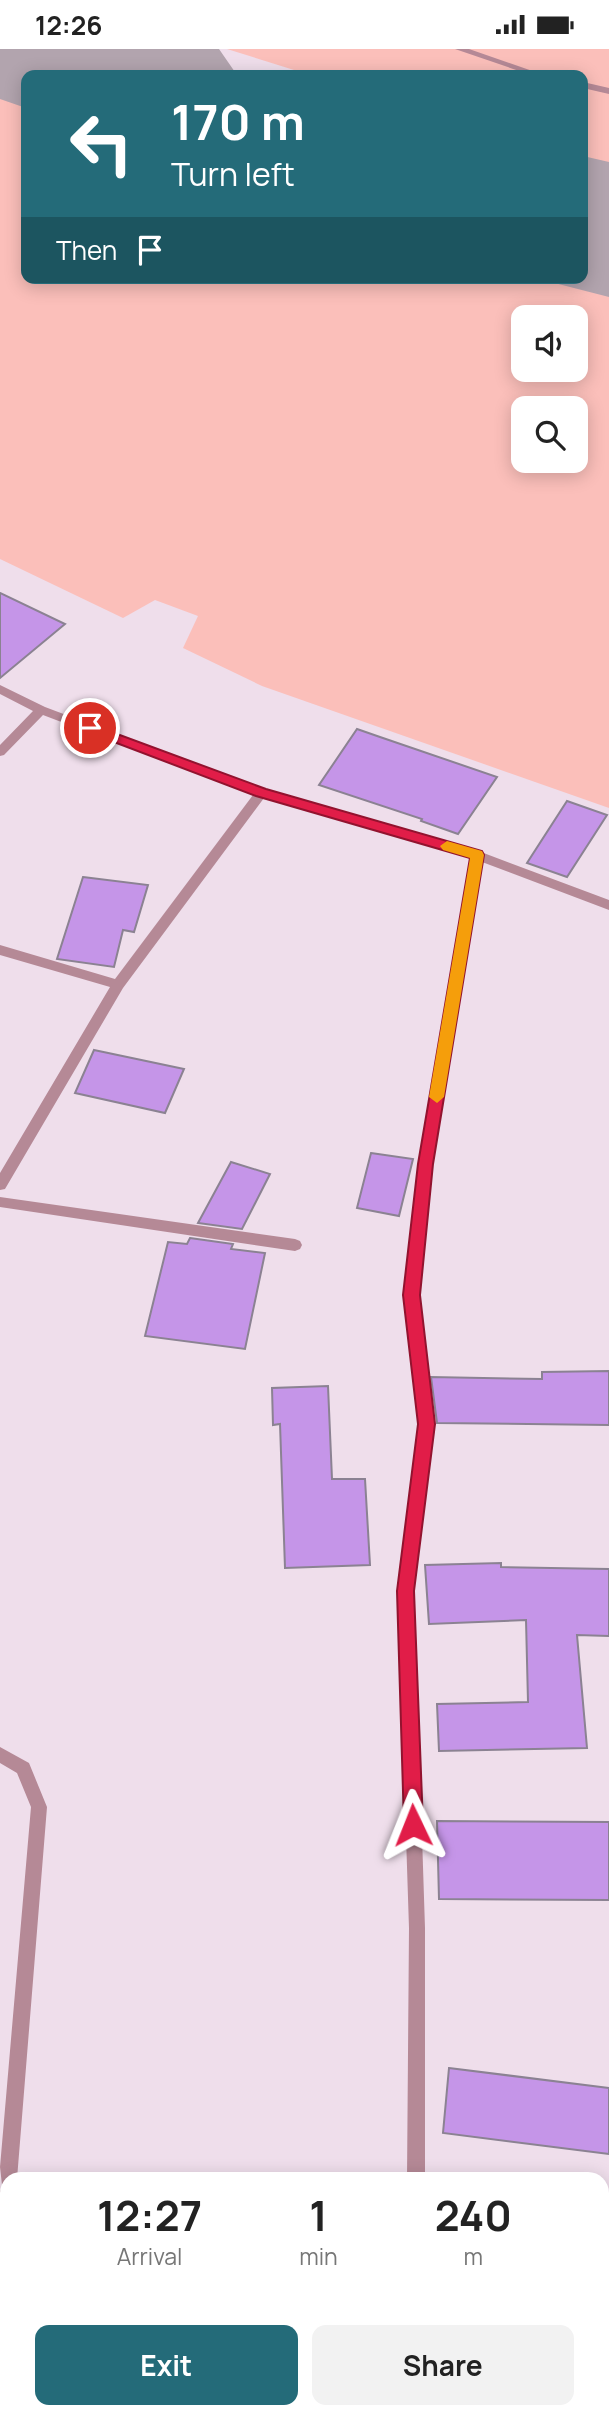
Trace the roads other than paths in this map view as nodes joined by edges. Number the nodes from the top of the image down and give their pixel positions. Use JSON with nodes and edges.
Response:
{"nodes":[{"id":1,"x":460,"y":49,"type":"edge"},
{"id":2,"x":524,"y":70,"type":"edge"},
{"id":3,"x":588,"y":86,"type":"edge"},
{"id":4,"x":609,"y":91,"type":"edge"},
{"id":5,"x":0,"y":689,"type":"edge"},
{"id":6,"x":41,"y":710,"type":"junction"},
{"id":7,"x":0,"y":752,"type":"edge"},
{"id":8,"x":261,"y":793,"type":"junction"},
{"id":9,"x":477,"y":855,"type":"junction"},
{"id":10,"x":609,"y":905,"type":"edge"},
{"id":11,"x":0,"y":950,"type":"edge"},
{"id":12,"x":118,"y":985,"type":"junction"},
{"id":13,"x":0,"y":1185,"type":"edge"},
{"id":14,"x":0,"y":1202,"type":"edge"},
{"id":15,"x":295,"y":1245,"type":"dead end"},
{"id":16,"x":0,"y":1754,"type":"edge"},
{"id":17,"x":9,"y":2172,"type":"edge"},
{"id":18,"x":416,"y":2172,"type":"edge"}],
"edges":[{"from":1,"to":2,"type":"street"},
{"from":3,"to":4,"type":"street"},
{"from":5,"to":6,"type":"street"},
{"from":6,"to":7,"type":"street"},
{"from":6,"to":8,"type":"street"},
{"from":8,"to":9,"type":"street"},
{"from":8,"to":12,"type":"street"},
{"from":9,"to":10,"type":"street"},
{"from":9,"to":18,"type":"street"},
{"from":11,"to":12,"type":"street"},
{"from":12,"to":13,"type":"street"},
{"from":14,"to":15,"type":"street"},
{"from":16,"to":17,"type":"street"}]}
